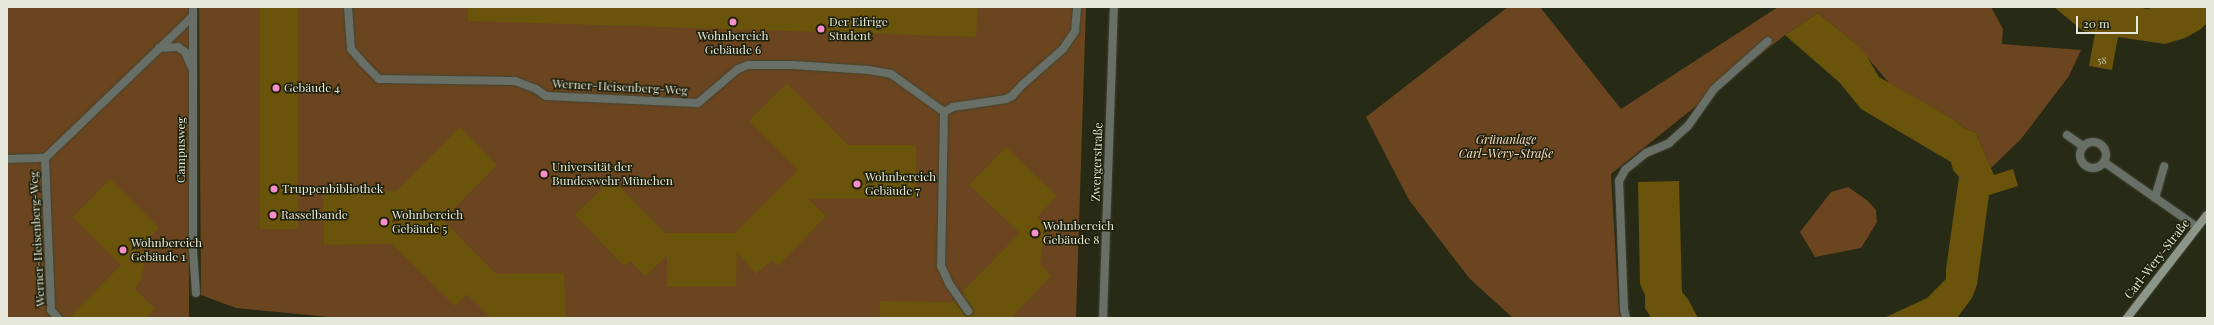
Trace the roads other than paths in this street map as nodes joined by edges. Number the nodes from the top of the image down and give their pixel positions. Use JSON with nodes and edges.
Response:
{"nodes":[{"id":1,"x":193,"y":7,"type":"edge"},
{"id":2,"x":348,"y":7,"type":"edge"},
{"id":3,"x":1077,"y":7,"type":"edge"},
{"id":4,"x":1114,"y":7,"type":"edge"},
{"id":5,"x":193,"y":16,"type":"junction"},
{"id":6,"x":1768,"y":41,"type":"dead end"},
{"id":7,"x":159,"y":48,"type":"junction"},
{"id":8,"x":193,"y":71,"type":"junction"},
{"id":9,"x":944,"y":112,"type":"junction"},
{"id":10,"x":2067,"y":135,"type":"dead end"},
{"id":11,"x":2083,"y":146,"type":"junction"},
{"id":12,"x":45,"y":158,"type":"junction"},
{"id":13,"x":7,"y":159,"type":"edge"},
{"id":14,"x":2104,"y":162,"type":"junction"},
{"id":15,"x":2164,"y":166,"type":"dead end"},
{"id":16,"x":2155,"y":198,"type":"junction"},
{"id":17,"x":2207,"y":215,"type":"edge"},
{"id":18,"x":2197,"y":227,"type":"junction"},
{"id":19,"x":196,"y":293,"type":"dead end"},
{"id":20,"x":968,"y":311,"type":"dead end"},
{"id":21,"x":58,"y":318,"type":"edge"},
{"id":22,"x":1103,"y":318,"type":"edge"},
{"id":23,"x":1626,"y":318,"type":"edge"},
{"id":24,"x":2127,"y":318,"type":"edge"}],
"edges":[{"from":1,"to":5,"type":"street","name":"Campusweg"},
{"from":2,"to":9,"type":"street","name":"Werner-Heisenberg-Weg"},
{"from":3,"to":9,"type":"street"},
{"from":4,"to":22,"type":"street","name":"Zwergerstraße"},
{"from":5,"to":7,"type":"street","name":"Werner-Heisenberg-Weg"},
{"from":5,"to":8,"type":"street","name":"Campusweg"},
{"from":6,"to":23,"type":"street"},
{"from":7,"to":8,"type":"street"},
{"from":7,"to":12,"type":"street","name":"Werner-Heisenberg-Weg"},
{"from":8,"to":19,"type":"street","name":"Campusweg"},
{"from":9,"to":20,"type":"street"},
{"from":10,"to":11,"type":"street"},
{"from":11,"to":14,"type":"street"},
{"from":11,"to":14,"type":"street"},
{"from":12,"to":13,"type":"street","name":"Werner-Heisenberg-Weg"},
{"from":12,"to":21,"type":"street","name":"Werner-Heisenberg-Weg"},
{"from":14,"to":16,"type":"street"},
{"from":15,"to":16,"type":"street"},
{"from":16,"to":18,"type":"street"},
{"from":17,"to":18,"type":"main road","name":"Carl-Wery-Straße"},
{"from":18,"to":24,"type":"main road","name":"Carl-Wery-Straße"}]}
